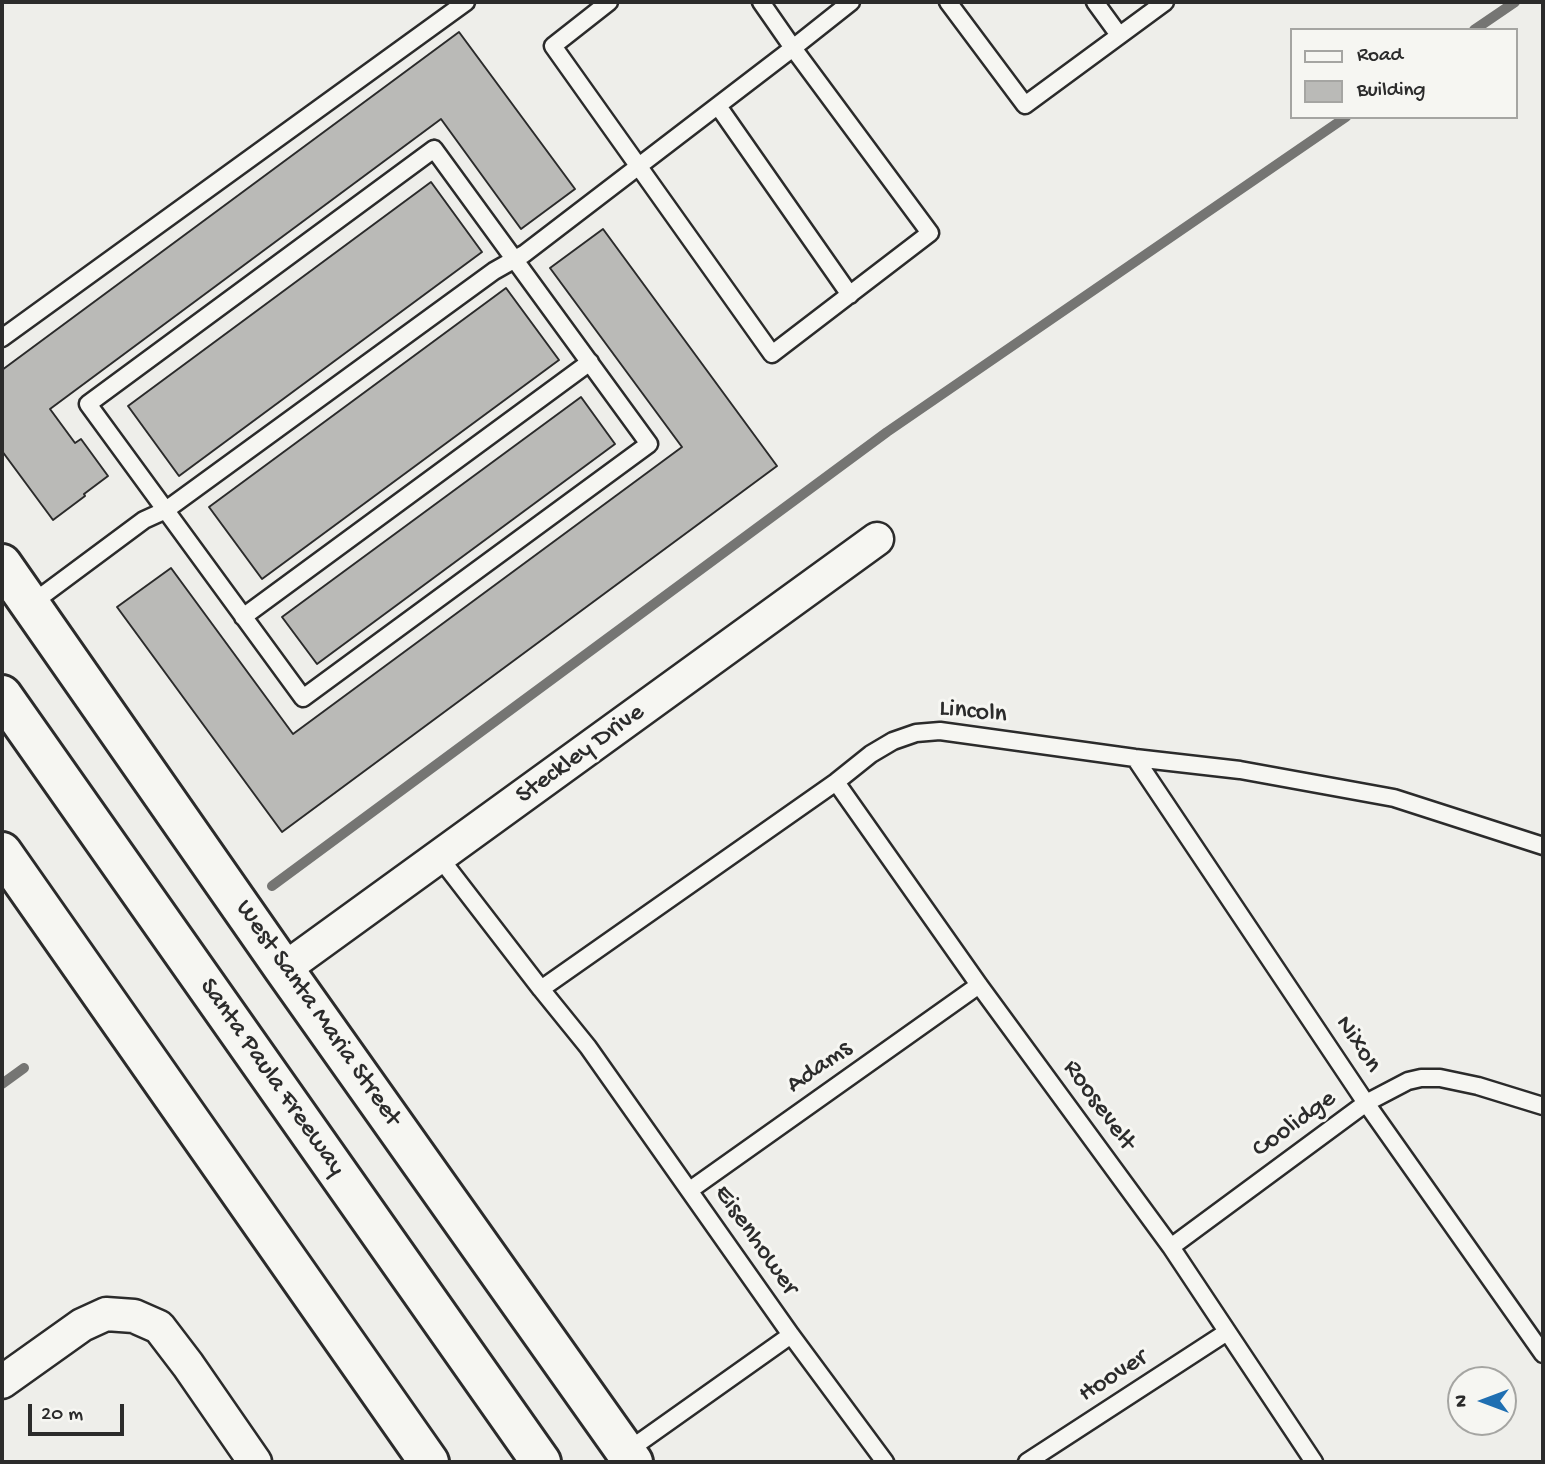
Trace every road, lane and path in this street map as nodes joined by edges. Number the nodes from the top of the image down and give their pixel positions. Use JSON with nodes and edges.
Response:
{"nodes":[{"id":1,"x":466,"y":2,"type":"edge"},
{"id":2,"x":608,"y":2,"type":"edge"},
{"id":3,"x":761,"y":2,"type":"edge"},
{"id":4,"x":851,"y":2,"type":"edge"},
{"id":5,"x":948,"y":2,"type":"edge"},
{"id":6,"x":1095,"y":2,"type":"edge"},
{"id":7,"x":1165,"y":2,"type":"edge"},
{"id":8,"x":1119,"y":35,"type":"junction"},
{"id":9,"x":793,"y":48,"type":"junction"},
{"id":10,"x":718,"y":106,"type":"junction"},
{"id":11,"x":638,"y":167,"type":"junction"},
{"id":12,"x":514,"y":259,"type":"junction"},
{"id":13,"x":850,"y":295,"type":"junction"},
{"id":14,"x":2,"y":338,"type":"edge"},
{"id":15,"x":590,"y":362,"type":"junction"},
{"id":16,"x":166,"y":510,"type":"junction"},
{"id":17,"x":877,"y":539,"type":"dead end"},
{"id":18,"x":2,"y":564,"type":"edge"},
{"id":19,"x":30,"y":604,"type":"junction"},
{"id":20,"x":243,"y":617,"type":"junction"},
{"id":21,"x":2,"y":695,"type":"edge"},
{"id":22,"x":1135,"y":758,"type":"junction"},
{"id":23,"x":836,"y":782,"type":"junction"},
{"id":24,"x":1543,"y":846,"type":"edge"},
{"id":25,"x":2,"y":852,"type":"edge"},
{"id":26,"x":440,"y":858,"type":"junction"},
{"id":27,"x":284,"y":970,"type":"junction"},
{"id":28,"x":979,"y":985,"type":"junction"},
{"id":29,"x":541,"y":989,"type":"junction"},
{"id":30,"x":1366,"y":1103,"type":"junction"},
{"id":31,"x":1543,"y":1106,"type":"edge"},
{"id":32,"x":690,"y":1190,"type":"junction"},
{"id":33,"x":1171,"y":1247,"type":"junction"},
{"id":34,"x":1227,"y":1332,"type":"junction"},
{"id":35,"x":791,"y":1335,"type":"junction"},
{"id":36,"x":1543,"y":1354,"type":"edge"},
{"id":37,"x":2,"y":1382,"type":"edge"},
{"id":38,"x":630,"y":1457,"type":"edge"},
{"id":39,"x":255,"y":1462,"type":"edge"},
{"id":40,"x":429,"y":1462,"type":"edge"},
{"id":41,"x":541,"y":1462,"type":"edge"},
{"id":42,"x":885,"y":1462,"type":"edge"},
{"id":43,"x":1027,"y":1462,"type":"edge"},
{"id":44,"x":1314,"y":1462,"type":"edge"}],
"edges":[{"from":1,"to":14,"type":"lane"},
{"from":2,"to":11,"type":"lane"},
{"from":3,"to":9,"type":"lane"},
{"from":4,"to":9,"type":"lane"},
{"from":5,"to":8,"type":"lane"},
{"from":6,"to":8,"type":"lane"},
{"from":7,"to":8,"type":"lane"},
{"from":9,"to":10,"type":"lane"},
{"from":9,"to":13,"type":"lane"},
{"from":10,"to":11,"type":"lane"},
{"from":10,"to":13,"type":"lane"},
{"from":11,"to":12,"type":"lane"},
{"from":11,"to":13,"type":"lane"},
{"from":12,"to":15,"type":"lane"},
{"from":12,"to":16,"type":"lane"},
{"from":12,"to":16,"type":"lane"},
{"from":15,"to":20,"type":"lane"},
{"from":15,"to":20,"type":"lane"},
{"from":16,"to":19,"type":"lane"},
{"from":16,"to":20,"type":"lane"},
{"from":17,"to":26,"type":"street","name":"Steckley Drive"},
{"from":18,"to":19,"type":"main road","name":"West Santa Maria Street"},
{"from":19,"to":27,"type":"main road","name":"West Santa Maria Street"},
{"from":21,"to":41,"type":"main road","name":"Santa Paula Freeway"},
{"from":22,"to":23,"type":"lane","name":"Lincoln"},
{"from":22,"to":24,"type":"lane","name":"Lincoln"},
{"from":22,"to":30,"type":"lane","name":"Nixon"},
{"from":23,"to":28,"type":"lane","name":"Roosevelt"},
{"from":23,"to":29,"type":"lane","name":"Lincoln"},
{"from":25,"to":40,"type":"main road"},
{"from":26,"to":27,"type":"street","name":"Steckley Drive"},
{"from":26,"to":29,"type":"lane"},
{"from":27,"to":38,"type":"main road","name":"West Santa Maria Street"},
{"from":28,"to":32,"type":"lane","name":"Adams"},
{"from":28,"to":33,"type":"lane","name":"Roosevelt"},
{"from":29,"to":32,"type":"lane","name":"Eisenhower"},
{"from":30,"to":31,"type":"lane","name":"Coolidge"},
{"from":30,"to":33,"type":"lane","name":"Coolidge"},
{"from":30,"to":36,"type":"lane","name":"Nixon"},
{"from":32,"to":35,"type":"lane","name":"Eisenhower"},
{"from":33,"to":34,"type":"lane","name":"Roosevelt"},
{"from":34,"to":43,"type":"lane","name":"Hoover"},
{"from":34,"to":44,"type":"lane","name":"Roosevelt"},
{"from":35,"to":38,"type":"lane"},
{"from":35,"to":42,"type":"lane","name":"Eisenhower"},
{"from":37,"to":39,"type":"street"}]}
